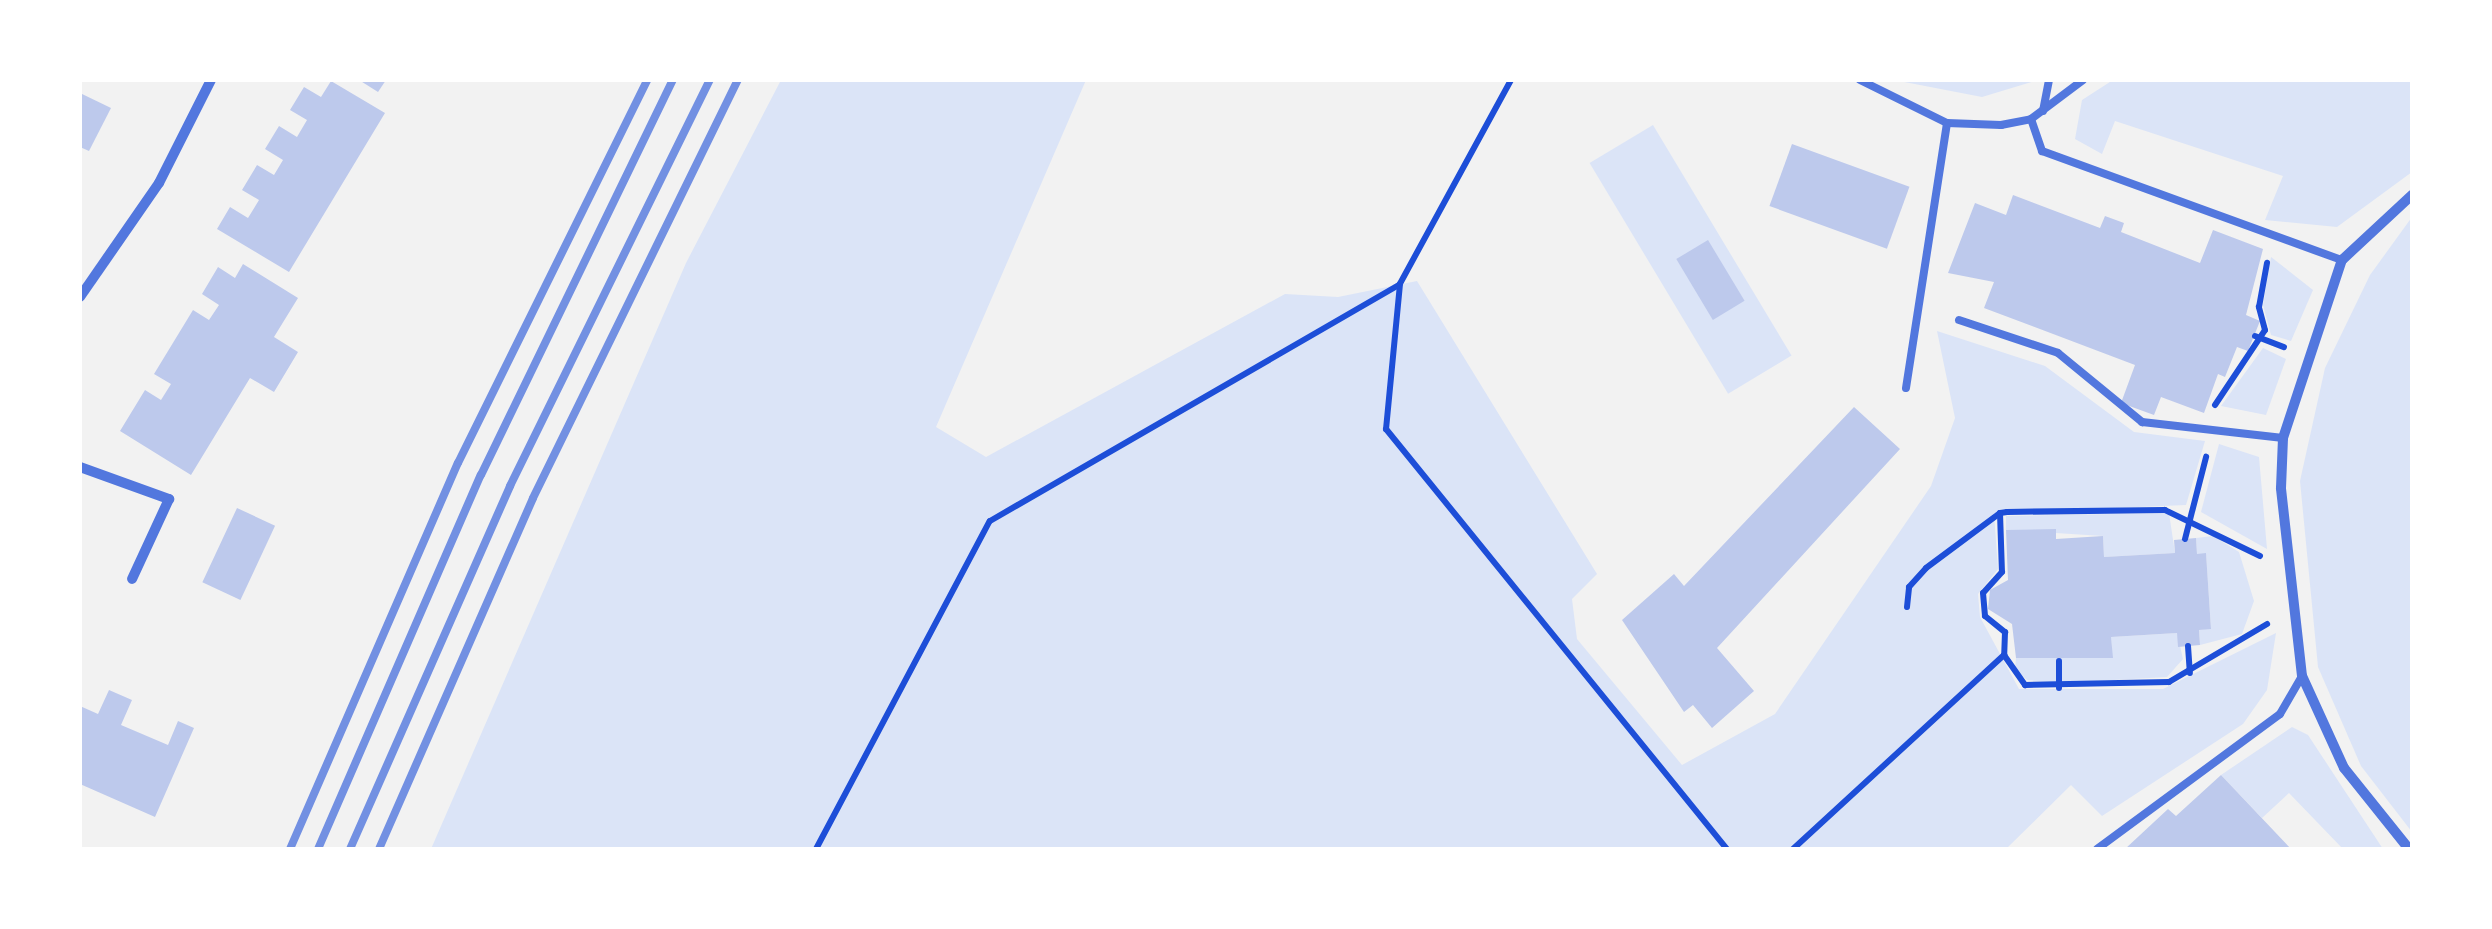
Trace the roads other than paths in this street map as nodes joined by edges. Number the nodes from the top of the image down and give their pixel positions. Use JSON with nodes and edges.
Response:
{"nodes":[{"id":1,"x":211,"y":80,"type":"edge"},
{"id":2,"x":1860,"y":80,"type":"edge"},
{"id":3,"x":2049,"y":80,"type":"edge"},
{"id":4,"x":2083,"y":80,"type":"edge"},
{"id":5,"x":2043,"y":111,"type":"junction"},
{"id":6,"x":2031,"y":119,"type":"junction"},
{"id":7,"x":1948,"y":123,"type":"junction"},
{"id":8,"x":2412,"y":195,"type":"edge"},
{"id":9,"x":2342,"y":260,"type":"junction"},
{"id":10,"x":80,"y":298,"type":"edge"},
{"id":11,"x":1959,"y":320,"type":"dead end"},
{"id":12,"x":1906,"y":388,"type":"dead end"},
{"id":13,"x":2284,"y":438,"type":"junction"},
{"id":14,"x":80,"y":467,"type":"edge"},
{"id":15,"x":132,"y":580,"type":"dead end"},
{"id":16,"x":2302,"y":676,"type":"junction"},
{"id":17,"x":2097,"y":849,"type":"edge"},
{"id":18,"x":2409,"y":849,"type":"edge"}],
"edges":[{"from":1,"to":10,"type":"street"},
{"from":2,"to":7,"type":"lane"},
{"from":3,"to":5,"type":"lane"},
{"from":4,"to":5,"type":"lane"},
{"from":5,"to":6,"type":"lane"},
{"from":6,"to":7,"type":"lane"},
{"from":6,"to":9,"type":"lane"},
{"from":7,"to":12,"type":"lane"},
{"from":8,"to":9,"type":"street"},
{"from":9,"to":13,"type":"street"},
{"from":11,"to":13,"type":"lane"},
{"from":13,"to":16,"type":"street"},
{"from":14,"to":15,"type":"street"},
{"from":16,"to":17,"type":"lane"},
{"from":16,"to":18,"type":"street"}]}
